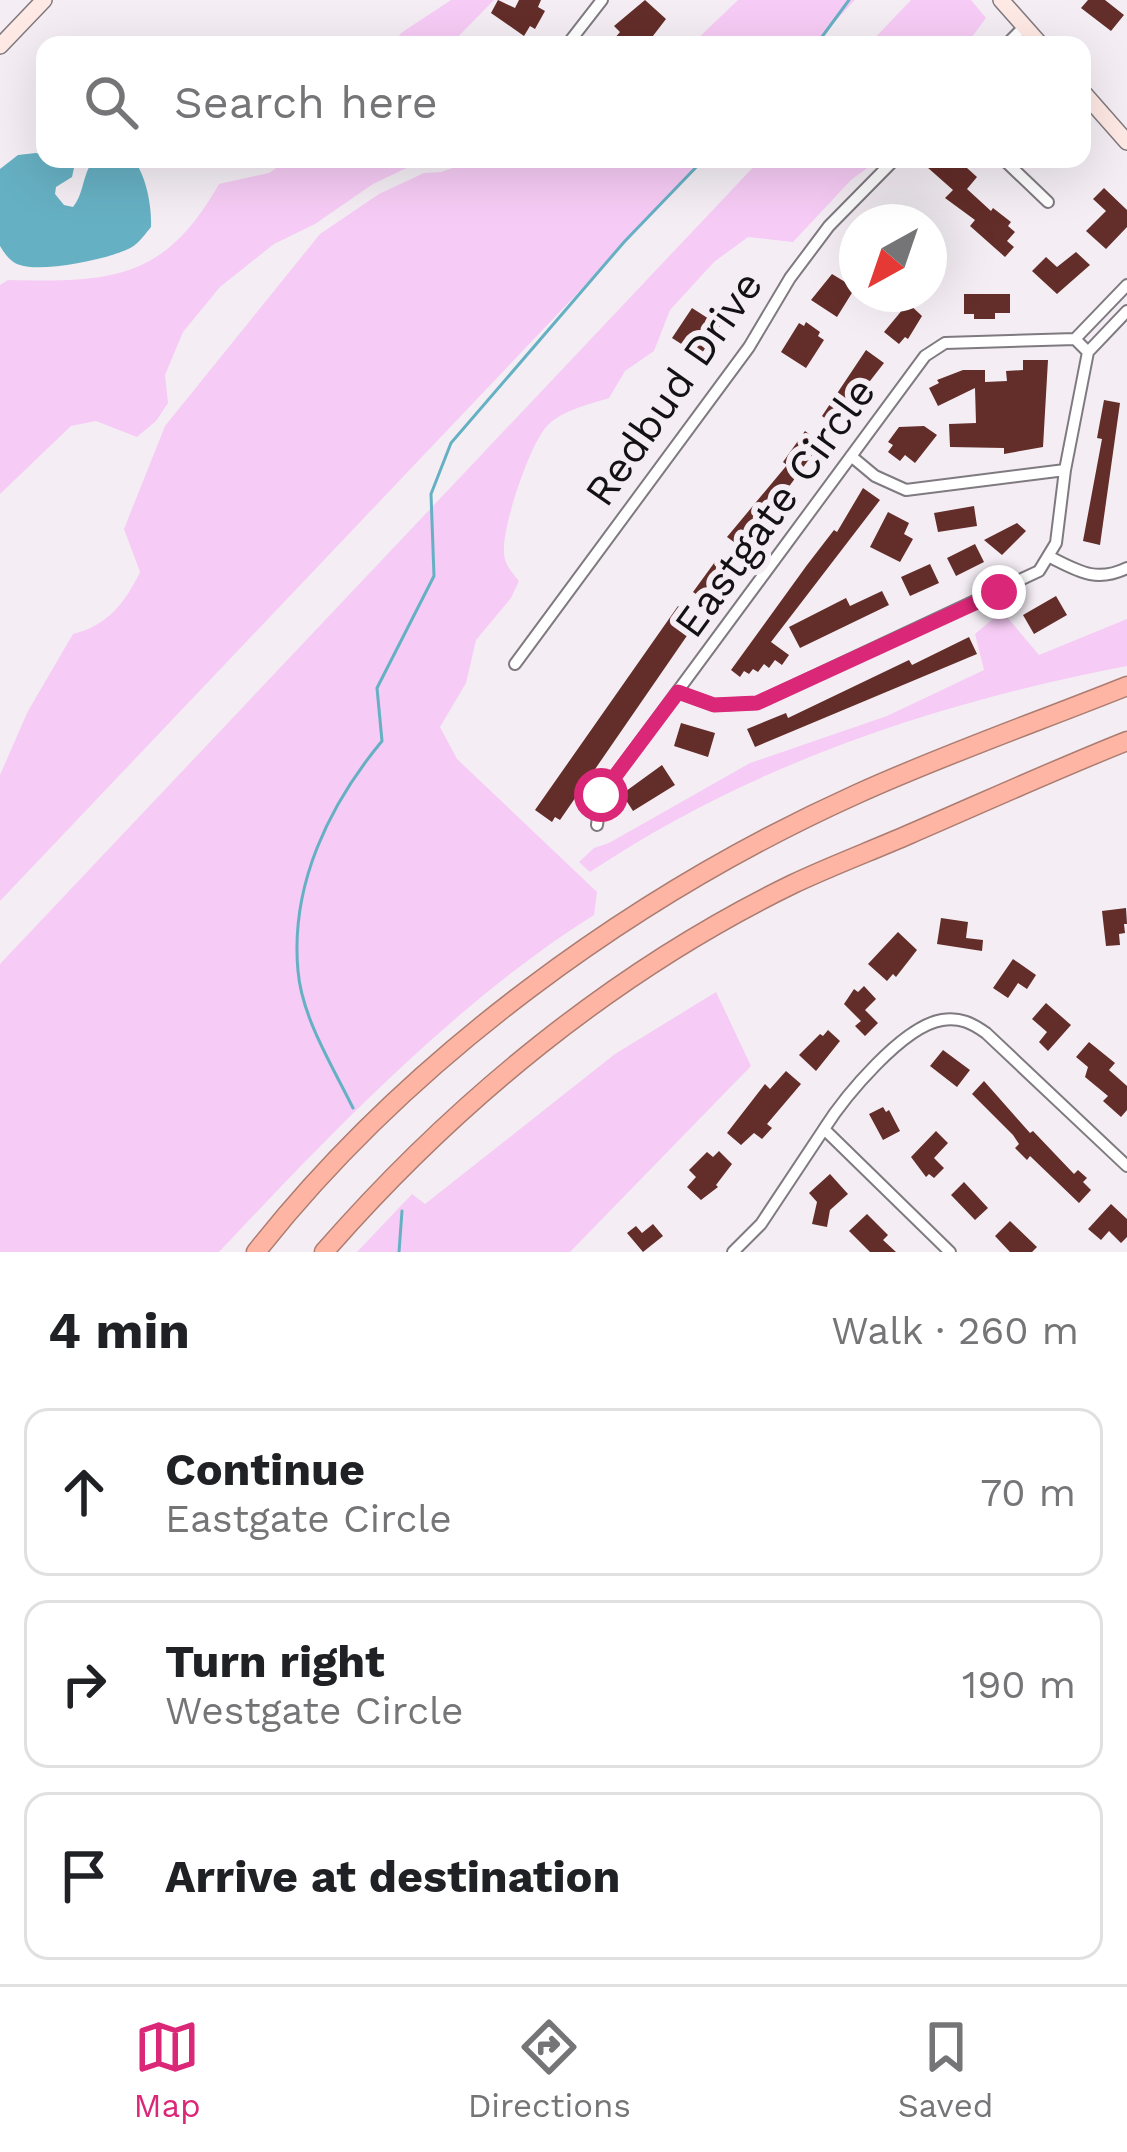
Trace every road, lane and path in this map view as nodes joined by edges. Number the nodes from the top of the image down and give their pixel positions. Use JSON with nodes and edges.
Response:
{"nodes":[{"id":1,"x":44,"y":0,"type":"edge"},
{"id":2,"x":602,"y":0,"type":"edge"},
{"id":3,"x":1001,"y":0,"type":"edge"},
{"id":4,"x":1024,"y":26,"type":"junction"},
{"id":5,"x":574,"y":36,"type":"edge"},
{"id":6,"x":1015,"y":36,"type":"edge"},
{"id":7,"x":1033,"y":36,"type":"edge"},
{"id":8,"x":0,"y":46,"type":"edge"},
{"id":9,"x":1091,"y":101,"type":"edge"},
{"id":10,"x":1127,"y":142,"type":"edge"},
{"id":11,"x":886,"y":168,"type":"edge"},
{"id":12,"x":1012,"y":168,"type":"edge"},
{"id":13,"x":1048,"y":202,"type":"dead end"},
{"id":14,"x":1127,"y":285,"type":"edge"},
{"id":15,"x":1127,"y":311,"type":"edge"},
{"id":16,"x":1075,"y":339,"type":"junction"},
{"id":17,"x":1088,"y":352,"type":"junction"},
{"id":18,"x":851,"y":456,"type":"junction"},
{"id":19,"x":1064,"y":470,"type":"junction"},
{"id":20,"x":1050,"y":556,"type":"junction"},
{"id":21,"x":1127,"y":568,"type":"edge"},
{"id":22,"x":515,"y":664,"type":"dead end"},
{"id":23,"x":1127,"y":686,"type":"edge"},
{"id":24,"x":678,"y":692,"type":"junction"},
{"id":25,"x":1127,"y":741,"type":"edge"},
{"id":26,"x":597,"y":825,"type":"dead end"},
{"id":27,"x":824,"y":1129,"type":"junction"},
{"id":28,"x":1127,"y":1166,"type":"edge"},
{"id":29,"x":256,"y":1252,"type":"edge"},
{"id":30,"x":324,"y":1252,"type":"edge"},
{"id":31,"x":733,"y":1252,"type":"edge"},
{"id":32,"x":950,"y":1252,"type":"edge"}],
"edges":[{"from":1,"to":8,"type":"street"},
{"from":2,"to":5,"type":"street"},
{"from":3,"to":4,"type":"street"},
{"from":4,"to":6,"type":"street"},
{"from":4,"to":7,"type":"street"},
{"from":9,"to":10,"type":"street"},
{"from":11,"to":22,"type":"street","name":"Redbud Drive"},
{"from":12,"to":13,"type":"street"},
{"from":14,"to":16,"type":"street"},
{"from":15,"to":17,"type":"street"},
{"from":16,"to":17,"type":"street"},
{"from":16,"to":18,"type":"street","name":"Eastgate Circle"},
{"from":17,"to":19,"type":"street"},
{"from":18,"to":19,"type":"street"},
{"from":18,"to":24,"type":"street","name":"Eastgate Circle"},
{"from":19,"to":20,"type":"street"},
{"from":20,"to":21,"type":"street"},
{"from":20,"to":24,"type":"street"},
{"from":23,"to":29,"type":"highway"},
{"from":24,"to":26,"type":"street","name":"Eastgate Circle"},
{"from":25,"to":30,"type":"highway"},
{"from":27,"to":28,"type":"street"},
{"from":27,"to":31,"type":"street"},
{"from":27,"to":32,"type":"street"}]}
